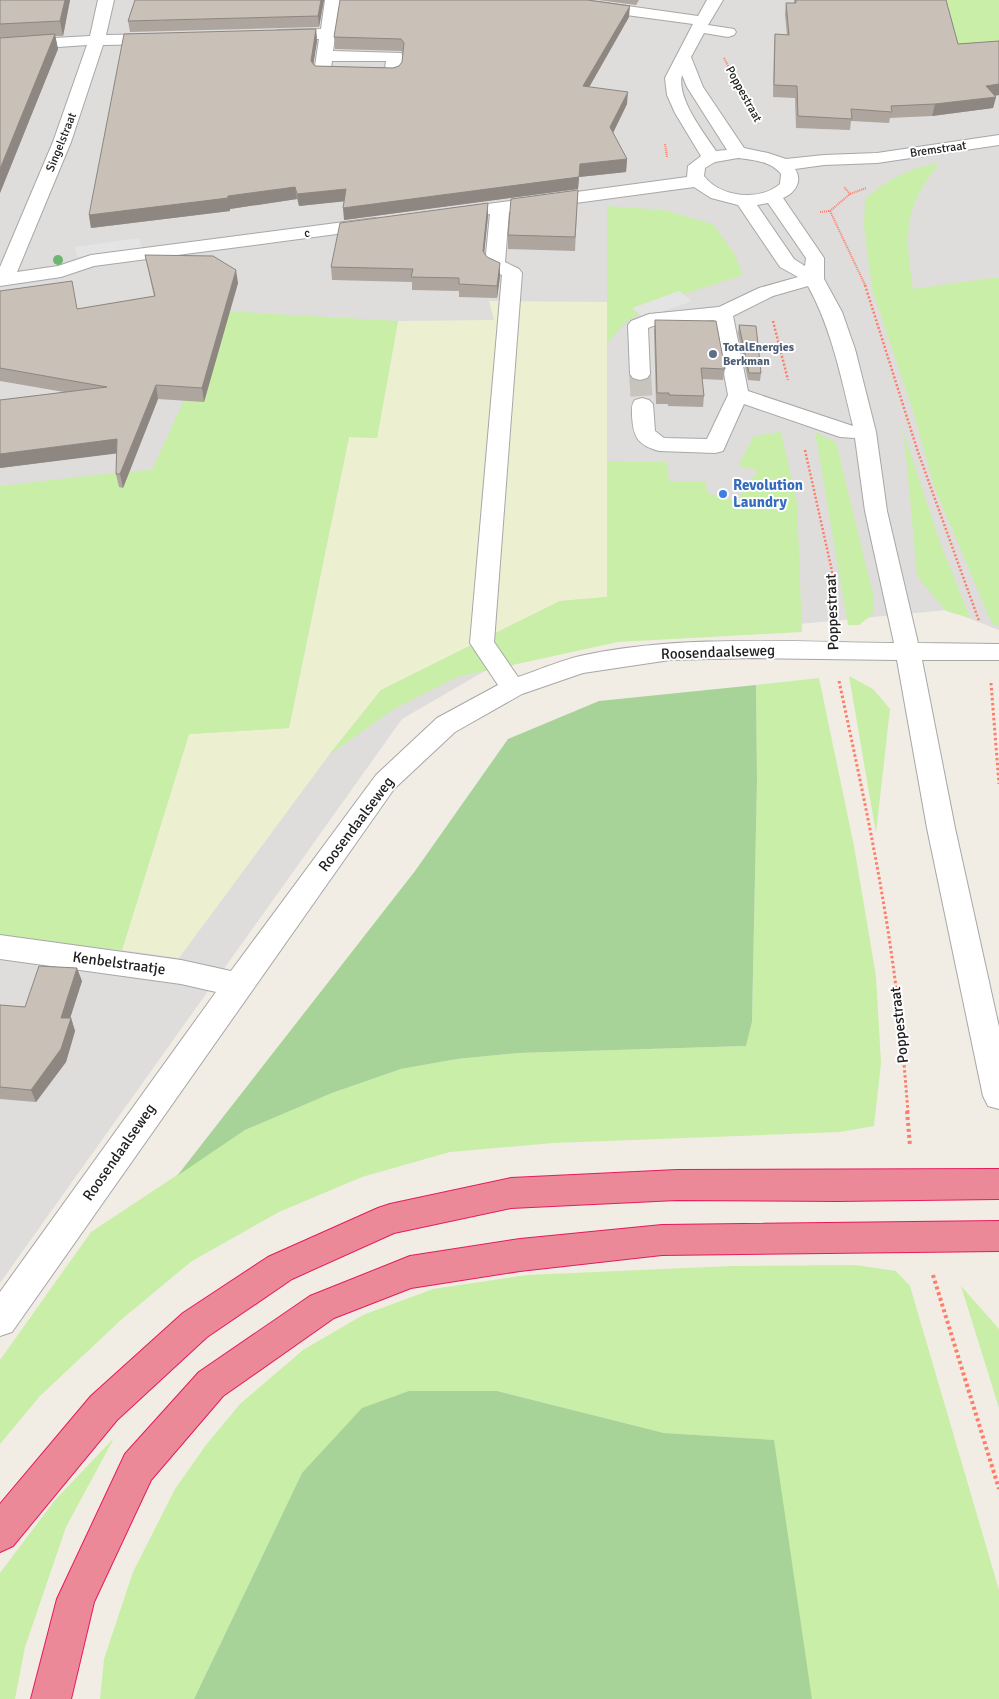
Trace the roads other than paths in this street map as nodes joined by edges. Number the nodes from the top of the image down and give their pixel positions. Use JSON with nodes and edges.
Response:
{"nodes":[{"id":1,"x":106,"y":0,"type":"edge"},
{"id":2,"x":332,"y":0,"type":"edge"},
{"id":3,"x":552,"y":0,"type":"edge"},
{"id":4,"x":715,"y":0,"type":"edge"},
{"id":5,"x":701,"y":24,"type":"junction"},
{"id":6,"x":728,"y":32,"type":"road end"},
{"id":7,"x":327,"y":34,"type":"junction"},
{"id":8,"x":267,"y":36,"type":"edge"},
{"id":9,"x":177,"y":38,"type":"edge"},
{"id":10,"x":97,"y":40,"type":"junction"},
{"id":11,"x":0,"y":46,"type":"edge"},
{"id":12,"x":325,"y":56,"type":"dead end"},
{"id":13,"x":684,"y":58,"type":"junction"},
{"id":14,"x":999,"y":140,"type":"edge"},
{"id":15,"x":738,"y":153,"type":"junction"},
{"id":16,"x":711,"y":157,"type":"junction"},
{"id":17,"x":786,"y":172,"type":"junction"},
{"id":18,"x":696,"y":181,"type":"junction"},
{"id":19,"x":773,"y":196,"type":"junction"},
{"id":20,"x":744,"y":200,"type":"junction"},
{"id":21,"x":500,"y":207,"type":"junction"},
{"id":22,"x":432,"y":216,"type":"edge"},
{"id":23,"x":394,"y":221,"type":"edge"},
{"id":24,"x":254,"y":240,"type":"junction"},
{"id":25,"x":251,"y":259,"type":"dead end"},
{"id":26,"x":814,"y":279,"type":"junction"},
{"id":27,"x":2,"y":280,"type":"edge"},
{"id":28,"x":723,"y":313,"type":"junction"},
{"id":29,"x":640,"y":374,"type":"tunnel mouth"},
{"id":30,"x":738,"y":395,"type":"junction"},
{"id":31,"x":642,"y":404,"type":"tunnel mouth"},
{"id":32,"x":865,"y":432,"type":"junction"},
{"id":33,"x":908,"y":650,"type":"junction"},
{"id":34,"x":999,"y":652,"type":"edge"},
{"id":35,"x":513,"y":688,"type":"junction"},
{"id":36,"x":0,"y":947,"type":"edge"},
{"id":37,"x":238,"y":985,"type":"junction"},
{"id":38,"x":999,"y":1096,"type":"edge"},
{"id":39,"x":999,"y":1184,"type":"edge"},
{"id":40,"x":999,"y":1236,"type":"edge"},
{"id":41,"x":0,"y":1320,"type":"edge"},
{"id":42,"x":0,"y":1533,"type":"edge"},
{"id":43,"x":51,"y":1699,"type":"edge"}],
"edges":[{"from":1,"to":10,"type":"street","name":"Singelstraat"},
{"from":2,"to":7,"type":"street"},
{"from":3,"to":5,"type":"street"},
{"from":4,"to":5,"type":"street"},
{"from":5,"to":6,"type":"street"},
{"from":5,"to":13,"type":"street"},
{"from":7,"to":8,"type":"street"},
{"from":7,"to":12,"type":"street"},
{"from":9,"to":10,"type":"street"},
{"from":10,"to":11,"type":"street"},
{"from":10,"to":27,"type":"street","name":"Singelstraat"},
{"from":13,"to":15,"type":"street"},
{"from":13,"to":16,"type":"street"},
{"from":14,"to":17,"type":"street","name":"Bremstraat"},
{"from":15,"to":16,"type":"street"},
{"from":15,"to":17,"type":"street"},
{"from":16,"to":18,"type":"street"},
{"from":17,"to":19,"type":"street"},
{"from":18,"to":20,"type":"street"},
{"from":18,"to":21,"type":"street"},
{"from":19,"to":20,"type":"street"},
{"from":19,"to":26,"type":"street"},
{"from":20,"to":26,"type":"street"},
{"from":21,"to":22,"type":"street"},
{"from":21,"to":35,"type":"street"},
{"from":23,"to":24,"type":"street","name":"c"},
{"from":24,"to":25,"type":"street"},
{"from":24,"to":27,"type":"street","name":"c"},
{"from":26,"to":28,"type":"street"},
{"from":26,"to":32,"type":"street"},
{"from":28,"to":29,"type":"street"},
{"from":28,"to":30,"type":"street"},
{"from":30,"to":31,"type":"street"},
{"from":30,"to":32,"type":"street"},
{"from":32,"to":33,"type":"street"},
{"from":33,"to":34,"type":"street","name":"Roosendaalseweg"},
{"from":33,"to":35,"type":"street","name":"Roosendaalseweg"},
{"from":33,"to":38,"type":"street"},
{"from":35,"to":37,"type":"street","name":"Roosendaalseweg"},
{"from":36,"to":37,"type":"street","name":"Kenbelstraatje"},
{"from":37,"to":41,"type":"street","name":"Roosendaalseweg"},
{"from":39,"to":42,"type":"highway"},
{"from":40,"to":43,"type":"highway"}]}
